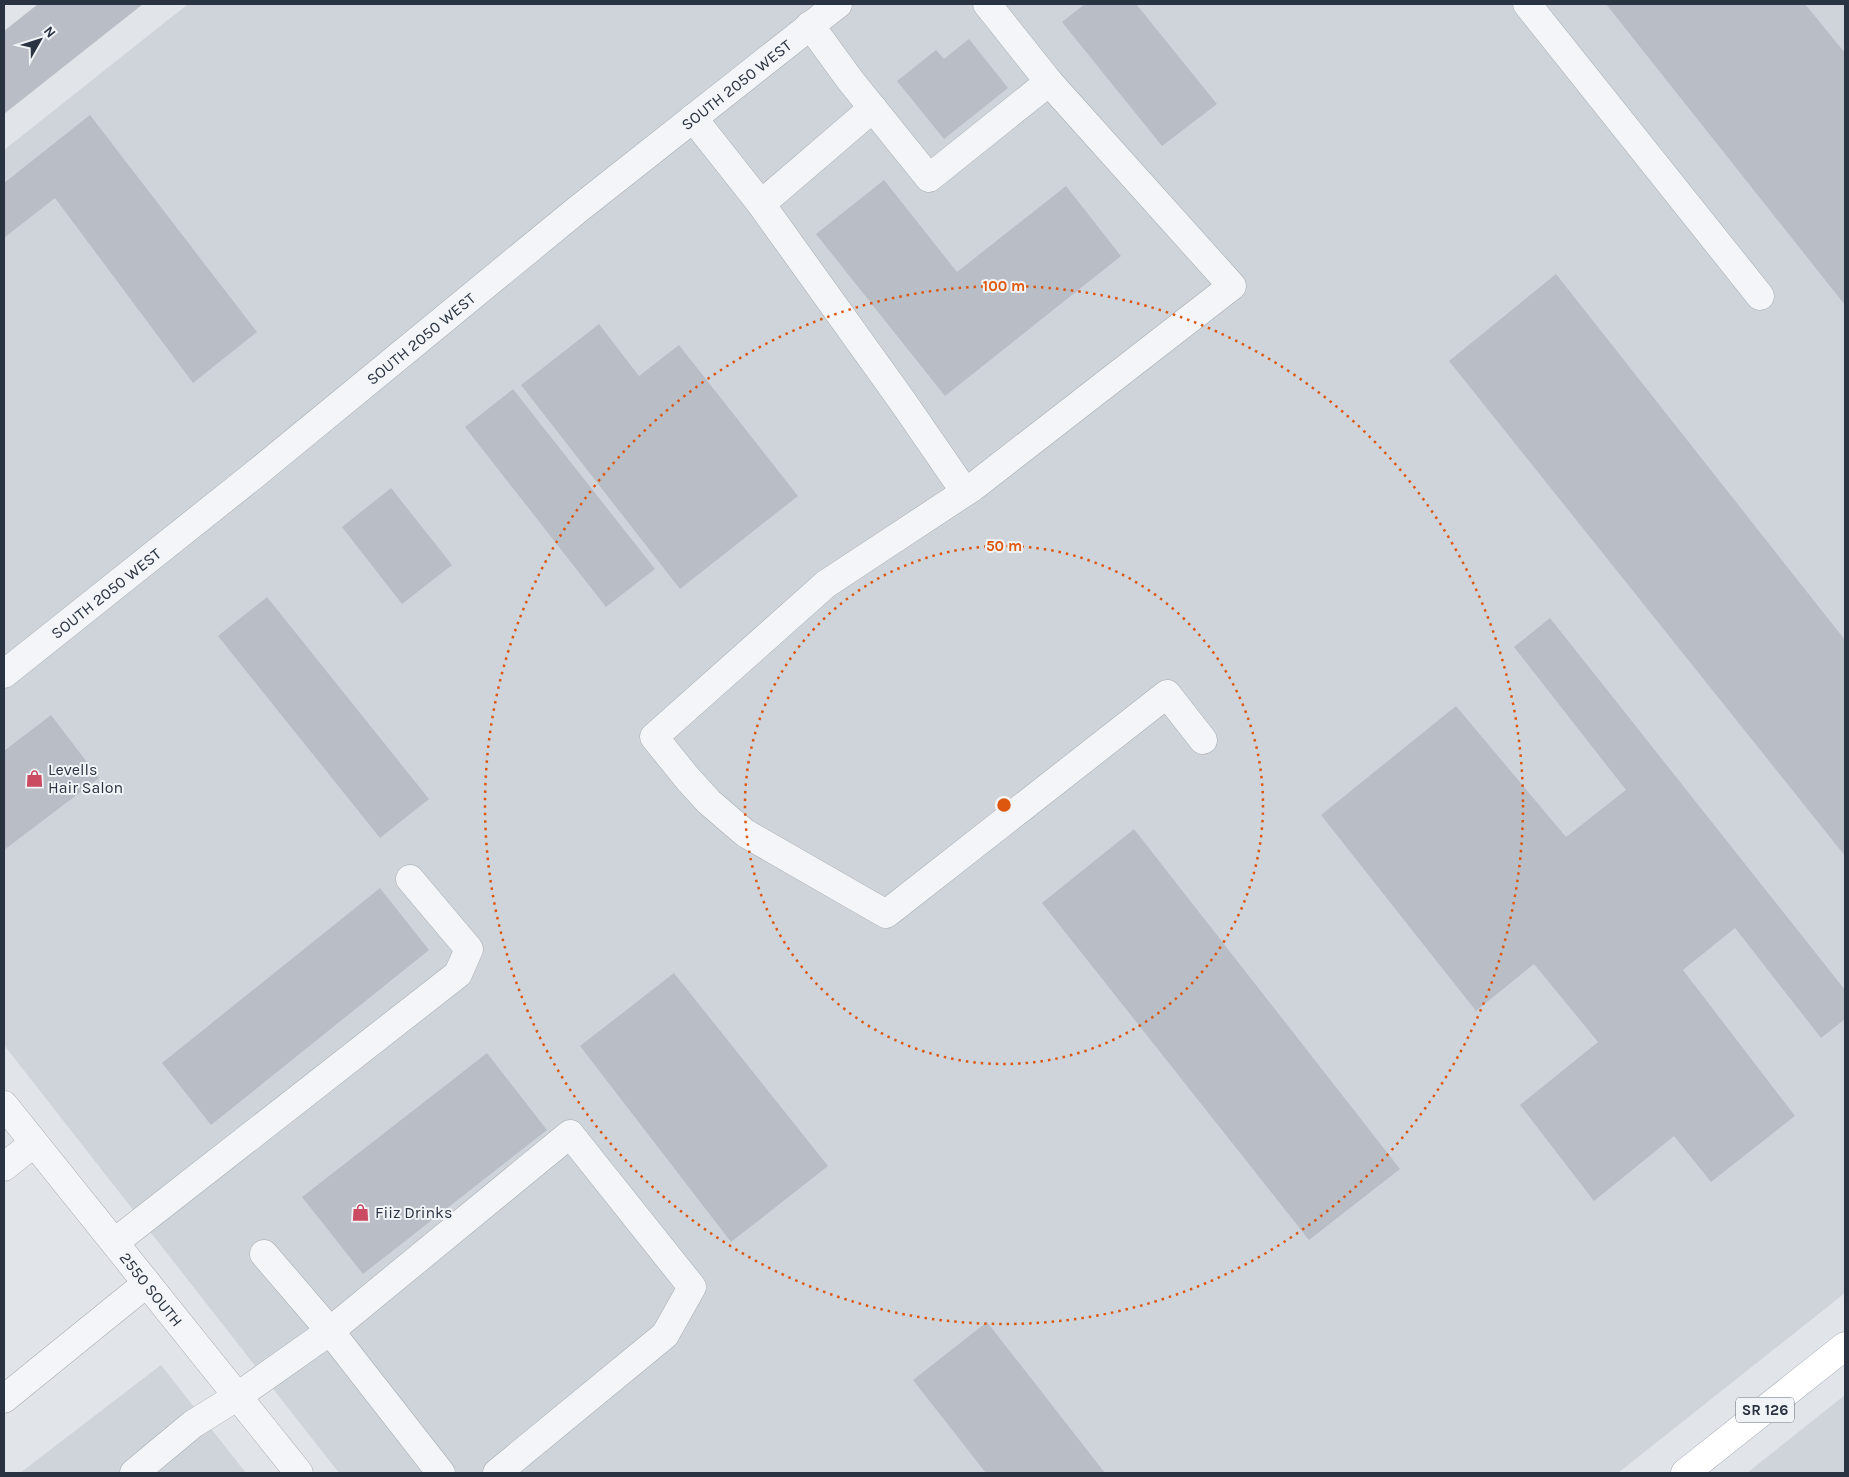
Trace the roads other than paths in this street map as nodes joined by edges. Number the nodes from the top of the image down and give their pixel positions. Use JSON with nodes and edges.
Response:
{"nodes":[{"id":1,"x":838,"y":4,"type":"edge"},
{"id":2,"x":1527,"y":4,"type":"edge"},
{"id":3,"x":995,"y":7,"type":"edge"},
{"id":4,"x":810,"y":25,"type":"junction"},
{"id":5,"x":1048,"y":82,"type":"junction"},
{"id":6,"x":873,"y":108,"type":"junction"},
{"id":7,"x":693,"y":118,"type":"junction"},
{"id":8,"x":761,"y":204,"type":"junction"},
{"id":9,"x":1760,"y":296,"type":"dead end"},
{"id":10,"x":965,"y":492,"type":"junction"},
{"id":11,"x":4,"y":674,"type":"edge"},
{"id":12,"x":1203,"y":740,"type":"dead end"},
{"id":13,"x":410,"y":880,"type":"dead end"},
{"id":14,"x":4,"y":1106,"type":"edge"},
{"id":15,"x":34,"y":1143,"type":"junction"},
{"id":16,"x":4,"y":1167,"type":"edge"},
{"id":17,"x":115,"y":1242,"type":"junction"},
{"id":18,"x":264,"y":1254,"type":"dead end"},
{"id":19,"x":147,"y":1283,"type":"junction"},
{"id":20,"x":330,"y":1331,"type":"junction"},
{"id":21,"x":1845,"y":1346,"type":"edge"},
{"id":22,"x":238,"y":1396,"type":"junction"},
{"id":23,"x":4,"y":1399,"type":"edge"},
{"id":24,"x":134,"y":1473,"type":"edge"},
{"id":25,"x":299,"y":1473,"type":"edge"},
{"id":26,"x":440,"y":1473,"type":"edge"},
{"id":27,"x":497,"y":1473,"type":"edge"},
{"id":28,"x":1685,"y":1473,"type":"edge"}],
"edges":[{"from":1,"to":4,"type":"street","name":"SOUTH 2050 WEST"},
{"from":2,"to":9,"type":"street"},
{"from":3,"to":5,"type":"street"},
{"from":4,"to":6,"type":"street"},
{"from":4,"to":7,"type":"street","name":"SOUTH 2050 WEST"},
{"from":5,"to":6,"type":"street"},
{"from":5,"to":10,"type":"street"},
{"from":6,"to":8,"type":"street"},
{"from":7,"to":8,"type":"street"},
{"from":7,"to":11,"type":"street","name":"SOUTH 2050 WEST"},
{"from":8,"to":10,"type":"street"},
{"from":10,"to":12,"type":"street"},
{"from":13,"to":17,"type":"street"},
{"from":14,"to":15,"type":"street","name":"2550 SOUTH"},
{"from":15,"to":16,"type":"street"},
{"from":15,"to":17,"type":"street","name":"2550 SOUTH"},
{"from":17,"to":19,"type":"street","name":"2550 SOUTH"},
{"from":18,"to":20,"type":"street"},
{"from":19,"to":22,"type":"street","name":"2550 SOUTH"},
{"from":19,"to":23,"type":"street"},
{"from":20,"to":22,"type":"street"},
{"from":20,"to":26,"type":"street"},
{"from":20,"to":27,"type":"street"},
{"from":21,"to":28,"type":"main road","number":"SR 126"},
{"from":22,"to":24,"type":"street"},
{"from":22,"to":25,"type":"street","name":"2550 SOUTH"}]}
